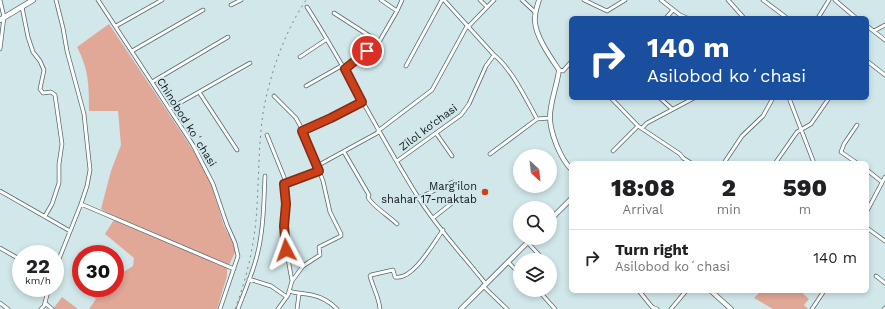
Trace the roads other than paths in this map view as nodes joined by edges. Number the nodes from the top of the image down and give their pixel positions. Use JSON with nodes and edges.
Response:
{"nodes":[{"id":1,"x":0,"y":0,"type":"edge"},
{"id":2,"x":33,"y":0,"type":"edge"},
{"id":3,"x":56,"y":0,"type":"edge"},
{"id":4,"x":98,"y":0,"type":"edge"},
{"id":5,"x":162,"y":0,"type":"edge"},
{"id":6,"x":241,"y":0,"type":"edge"},
{"id":7,"x":381,"y":0,"type":"edge"},
{"id":8,"x":402,"y":0,"type":"edge"},
{"id":9,"x":443,"y":0,"type":"edge"},
{"id":10,"x":480,"y":0,"type":"edge"},
{"id":11,"x":494,"y":0,"type":"edge"},
{"id":12,"x":522,"y":0,"type":"edge"},
{"id":13,"x":539,"y":0,"type":"edge"},
{"id":14,"x":584,"y":0,"type":"edge"},
{"id":15,"x":625,"y":0,"type":"edge"},
{"id":16,"x":660,"y":0,"type":"edge"},
{"id":17,"x":728,"y":0,"type":"edge"},
{"id":18,"x":763,"y":0,"type":"edge"},
{"id":19,"x":829,"y":0,"type":"edge"},
{"id":20,"x":835,"y":0,"type":"edge"},
{"id":21,"x":231,"y":5,"type":"dead end"},
{"id":22,"x":22,"y":6,"type":"junction"},
{"id":23,"x":487,"y":7,"type":"junction"},
{"id":24,"x":307,"y":8,"type":"dead end"},
{"id":25,"x":204,"y":10,"type":"dead end"},
{"id":26,"x":397,"y":10,"type":"junction"},
{"id":27,"x":673,"y":10,"type":"junction"},
{"id":28,"x":535,"y":12,"type":"junction"},
{"id":29,"x":334,"y":13,"type":"dead end"},
{"id":30,"x":668,"y":16,"type":"edge"},
{"id":31,"x":684,"y":16,"type":"edge"},
{"id":32,"x":742,"y":16,"type":"edge"},
{"id":33,"x":784,"y":16,"type":"edge"},
{"id":34,"x":819,"y":16,"type":"edge"},
{"id":35,"x":854,"y":16,"type":"edge"},
{"id":36,"x":2,"y":18,"type":"edge"},
{"id":37,"x":885,"y":25,"type":"edge"},
{"id":38,"x":116,"y":26,"type":"junction"},
{"id":39,"x":468,"y":26,"type":"junction"},
{"id":40,"x":869,"y":27,"type":"edge"},
{"id":41,"x":874,"y":31,"type":"junction"},
{"id":42,"x":228,"y":37,"type":"dead end"},
{"id":43,"x":328,"y":39,"type":"junction"},
{"id":44,"x":885,"y":40,"type":"edge"},
{"id":45,"x":379,"y":42,"type":"junction"},
{"id":46,"x":0,"y":49,"type":"edge"},
{"id":47,"x":132,"y":52,"type":"junction"},
{"id":48,"x":494,"y":55,"type":"junction"},
{"id":49,"x":300,"y":56,"type":"dead end"},
{"id":50,"x":250,"y":63,"type":"dead end"},
{"id":51,"x":869,"y":63,"type":"edge"},
{"id":52,"x":569,"y":64,"type":"edge"},
{"id":53,"x":406,"y":66,"type":"dead end"},
{"id":54,"x":344,"y":67,"type":"junction"},
{"id":55,"x":559,"y":70,"type":"junction"},
{"id":56,"x":885,"y":75,"type":"edge"},
{"id":57,"x":152,"y":82,"type":"junction"},
{"id":58,"x":306,"y":86,"type":"dead end"},
{"id":59,"x":199,"y":92,"type":"junction"},
{"id":60,"x":274,"y":96,"type":"dead end"},
{"id":61,"x":613,"y":100,"type":"edge"},
{"id":62,"x":662,"y":100,"type":"edge"},
{"id":63,"x":690,"y":100,"type":"edge"},
{"id":64,"x":772,"y":100,"type":"edge"},
{"id":65,"x":790,"y":100,"type":"edge"},
{"id":66,"x":828,"y":100,"type":"edge"},
{"id":67,"x":362,"y":102,"type":"junction"},
{"id":68,"x":169,"y":109,"type":"junction"},
{"id":69,"x":672,"y":110,"type":"junction"},
{"id":70,"x":550,"y":118,"type":"junction"},
{"id":71,"x":537,"y":119,"type":"junction"},
{"id":72,"x":857,"y":125,"type":"dead end"},
{"id":73,"x":638,"y":126,"type":"junction"},
{"id":74,"x":642,"y":128,"type":"junction"},
{"id":75,"x":801,"y":129,"type":"junction"},
{"id":76,"x":302,"y":131,"type":"junction"},
{"id":77,"x":378,"y":131,"type":"junction"},
{"id":78,"x":436,"y":133,"type":"junction"},
{"id":79,"x":267,"y":135,"type":"dead end"},
{"id":80,"x":238,"y":150,"type":"dead end"},
{"id":81,"x":613,"y":151,"type":"dead end"},
{"id":82,"x":344,"y":152,"type":"junction"},
{"id":83,"x":490,"y":154,"type":"dead end"},
{"id":84,"x":452,"y":156,"type":"dead end"},
{"id":85,"x":397,"y":161,"type":"junction"},
{"id":86,"x":688,"y":161,"type":"edge"},
{"id":87,"x":725,"y":161,"type":"edge"},
{"id":88,"x":777,"y":161,"type":"edge"},
{"id":89,"x":813,"y":161,"type":"edge"},
{"id":90,"x":854,"y":161,"type":"edge"},
{"id":91,"x":317,"y":166,"type":"junction"},
{"id":92,"x":569,"y":166,"type":"edge"},
{"id":93,"x":319,"y":171,"type":"junction"},
{"id":94,"x":869,"y":172,"type":"edge"},
{"id":95,"x":265,"y":176,"type":"dead end"},
{"id":96,"x":885,"y":177,"type":"edge"},
{"id":97,"x":286,"y":182,"type":"junction"},
{"id":98,"x":453,"y":182,"type":"dead end"},
{"id":99,"x":882,"y":182,"type":"junction"},
{"id":100,"x":0,"y":191,"type":"edge"},
{"id":101,"x":418,"y":198,"type":"junction"},
{"id":102,"x":569,"y":201,"type":"edge"},
{"id":103,"x":452,"y":203,"type":"dead end"},
{"id":104,"x":81,"y":204,"type":"junction"},
{"id":105,"x":869,"y":207,"type":"edge"},
{"id":106,"x":557,"y":213,"type":"edge"},
{"id":107,"x":45,"y":216,"type":"junction"},
{"id":108,"x":433,"y":218,"type":"junction"},
{"id":109,"x":397,"y":224,"type":"dead end"},
{"id":110,"x":869,"y":229,"type":"edge"},
{"id":111,"x":443,"y":230,"type":"junction"},
{"id":112,"x":70,"y":231,"type":"junction"},
{"id":113,"x":885,"y":241,"type":"edge"},
{"id":114,"x":525,"y":245,"type":"edge"},
{"id":115,"x":531,"y":245,"type":"edge"},
{"id":116,"x":64,"y":246,"type":"edge"},
{"id":117,"x":0,"y":248,"type":"edge"},
{"id":118,"x":538,"y":253,"type":"edge"},
{"id":119,"x":12,"y":255,"type":"edge"},
{"id":120,"x":508,"y":262,"type":"junction"},
{"id":121,"x":513,"y":267,"type":"edge"},
{"id":122,"x":234,"y":269,"type":"junction"},
{"id":123,"x":876,"y":276,"type":"dead end"},
{"id":124,"x":249,"y":279,"type":"junction"},
{"id":125,"x":292,"y":281,"type":"junction"},
{"id":126,"x":885,"y":283,"type":"edge"},
{"id":127,"x":484,"y":285,"type":"junction"},
{"id":128,"x":289,"y":291,"type":"junction"},
{"id":129,"x":640,"y":293,"type":"edge"},
{"id":130,"x":684,"y":293,"type":"edge"},
{"id":131,"x":713,"y":293,"type":"edge"},
{"id":132,"x":823,"y":293,"type":"edge"},
{"id":133,"x":299,"y":294,"type":"junction"},
{"id":134,"x":287,"y":296,"type":"junction"},
{"id":135,"x":46,"y":297,"type":"edge"},
{"id":136,"x":545,"y":297,"type":"edge"},
{"id":137,"x":0,"y":303,"type":"edge"},
{"id":138,"x":44,"y":303,"type":"junction"},
{"id":139,"x":8,"y":309,"type":"edge"},
{"id":140,"x":41,"y":309,"type":"edge"},
{"id":141,"x":52,"y":309,"type":"edge"},
{"id":142,"x":220,"y":309,"type":"edge"},
{"id":143,"x":238,"y":309,"type":"edge"},
{"id":144,"x":278,"y":309,"type":"edge"},
{"id":145,"x":297,"y":309,"type":"edge"},
{"id":146,"x":338,"y":309,"type":"edge"},
{"id":147,"x":380,"y":309,"type":"edge"},
{"id":148,"x":461,"y":309,"type":"edge"},
{"id":149,"x":507,"y":309,"type":"edge"},
{"id":150,"x":555,"y":309,"type":"edge"},
{"id":151,"x":656,"y":309,"type":"edge"},
{"id":152,"x":672,"y":309,"type":"edge"},
{"id":153,"x":731,"y":309,"type":"edge"},
{"id":154,"x":812,"y":309,"type":"edge"}],
"edges":[{"from":1,"to":36,"type":"street"},
{"from":2,"to":22,"type":"main road"},
{"from":3,"to":104,"type":"street"},
{"from":4,"to":38,"type":"street","name":"Chinobod koʻchasi"},
{"from":5,"to":38,"type":"street"},
{"from":6,"to":21,"type":"street"},
{"from":7,"to":26,"type":"street"},
{"from":8,"to":26,"type":"street"},
{"from":9,"to":39,"type":"street"},
{"from":9,"to":53,"type":"street"},
{"from":10,"to":23,"type":"street"},
{"from":11,"to":23,"type":"street"},
{"from":12,"to":28,"type":"street"},
{"from":13,"to":28,"type":"street"},
{"from":14,"to":15,"type":"street"},
{"from":16,"to":27,"type":"street"},
{"from":17,"to":32,"type":"street"},
{"from":18,"to":33,"type":"street"},
{"from":19,"to":34,"type":"street"},
{"from":20,"to":35,"type":"street"},
{"from":22,"to":36,"type":"main road"},
{"from":22,"to":107,"type":"street"},
{"from":23,"to":39,"type":"street"},
{"from":24,"to":43,"type":"street"},
{"from":25,"to":47,"type":"street"},
{"from":26,"to":45,"type":"street"},
{"from":27,"to":30,"type":"street"},
{"from":27,"to":31,"type":"street"},
{"from":28,"to":55,"type":"street"},
{"from":29,"to":45,"type":"street"},
{"from":36,"to":46,"type":"street"},
{"from":37,"to":41,"type":"street"},
{"from":38,"to":47,"type":"street","name":"Chinobod koʻchasi"},
{"from":39,"to":48,"type":"street"},
{"from":39,"to":77,"type":"street"},
{"from":40,"to":41,"type":"street"},
{"from":41,"to":44,"type":"street"},
{"from":42,"to":57,"type":"street"},
{"from":43,"to":49,"type":"street"},
{"from":43,"to":54,"type":"street"},
{"from":45,"to":54,"type":"street"},
{"from":47,"to":57,"type":"street","name":"Chinobod koʻchasi"},
{"from":48,"to":71,"type":"street"},
{"from":48,"to":78,"type":"street","name":"Zilol ko‘chasi"},
{"from":50,"to":59,"type":"street"},
{"from":51,"to":56,"type":"street"},
{"from":52,"to":55,"type":"street"},
{"from":54,"to":58,"type":"street"},
{"from":54,"to":67,"type":"street"},
{"from":55,"to":70,"type":"street"},
{"from":57,"to":68,"type":"street","name":"Chinobod koʻchasi"},
{"from":59,"to":68,"type":"street"},
{"from":59,"to":80,"type":"street"},
{"from":60,"to":76,"type":"street"},
{"from":61,"to":73,"type":"street"},
{"from":62,"to":69,"type":"street"},
{"from":63,"to":69,"type":"street"},
{"from":64,"to":87,"type":"street"},
{"from":65,"to":75,"type":"street"},
{"from":66,"to":75,"type":"street"},
{"from":67,"to":76,"type":"street"},
{"from":67,"to":77,"type":"street"},
{"from":68,"to":122,"type":"street","name":"Chinobod koʻchasi"},
{"from":69,"to":74,"type":"street"},
{"from":70,"to":71,"type":"street"},
{"from":70,"to":92,"type":"street"},
{"from":71,"to":83,"type":"street"},
{"from":72,"to":90,"type":"street"},
{"from":73,"to":74,"type":"street"},
{"from":73,"to":81,"type":"street"},
{"from":74,"to":86,"type":"street"},
{"from":75,"to":88,"type":"street"},
{"from":75,"to":89,"type":"street"},
{"from":76,"to":91,"type":"street"},
{"from":77,"to":82,"type":"street"},
{"from":77,"to":85,"type":"street"},
{"from":78,"to":84,"type":"street"},
{"from":78,"to":85,"type":"street","name":"Zilol ko‘chasi"},
{"from":79,"to":97,"type":"street"},
{"from":82,"to":91,"type":"street"},
{"from":82,"to":109,"type":"street"},
{"from":85,"to":101,"type":"street"},
{"from":91,"to":93,"type":"street"},
{"from":93,"to":97,"type":"street"},
{"from":93,"to":125,"type":"street"},
{"from":94,"to":99,"type":"street"},
{"from":95,"to":124,"type":"street"},
{"from":96,"to":99,"type":"street"},
{"from":97,"to":125,"type":"street"},
{"from":98,"to":101,"type":"street"},
{"from":99,"to":105,"type":"street"},
{"from":100,"to":107,"type":"street"},
{"from":101,"to":108,"type":"street"},
{"from":102,"to":106,"type":"street"},
{"from":103,"to":108,"type":"street"},
{"from":104,"to":112,"type":"street"},
{"from":104,"to":122,"type":"street"},
{"from":107,"to":112,"type":"street"},
{"from":108,"to":111,"type":"street"},
{"from":110,"to":113,"type":"street"},
{"from":111,"to":127,"type":"street"},
{"from":111,"to":147,"type":"street"},
{"from":112,"to":116,"type":"street"},
{"from":114,"to":120,"type":"street"},
{"from":115,"to":118,"type":"street"},
{"from":117,"to":119,"type":"street"},
{"from":120,"to":121,"type":"street"},
{"from":120,"to":127,"type":"street"},
{"from":122,"to":142,"type":"street","name":"Chinobod koʻchasi"},
{"from":123,"to":126,"type":"street"},
{"from":124,"to":134,"type":"street"},
{"from":124,"to":143,"type":"street"},
{"from":125,"to":128,"type":"street"},
{"from":127,"to":148,"type":"street"},
{"from":127,"to":149,"type":"street"},
{"from":128,"to":133,"type":"street"},
{"from":128,"to":134,"type":"street"},
{"from":129,"to":151,"type":"street"},
{"from":130,"to":152,"type":"street"},
{"from":131,"to":153,"type":"street"},
{"from":132,"to":154,"type":"street"},
{"from":133,"to":145,"type":"street"},
{"from":133,"to":146,"type":"street"},
{"from":134,"to":144,"type":"street"},
{"from":135,"to":138,"type":"street"},
{"from":136,"to":150,"type":"street"},
{"from":137,"to":139,"type":"street"},
{"from":138,"to":140,"type":"street"},
{"from":138,"to":141,"type":"street"}]}
